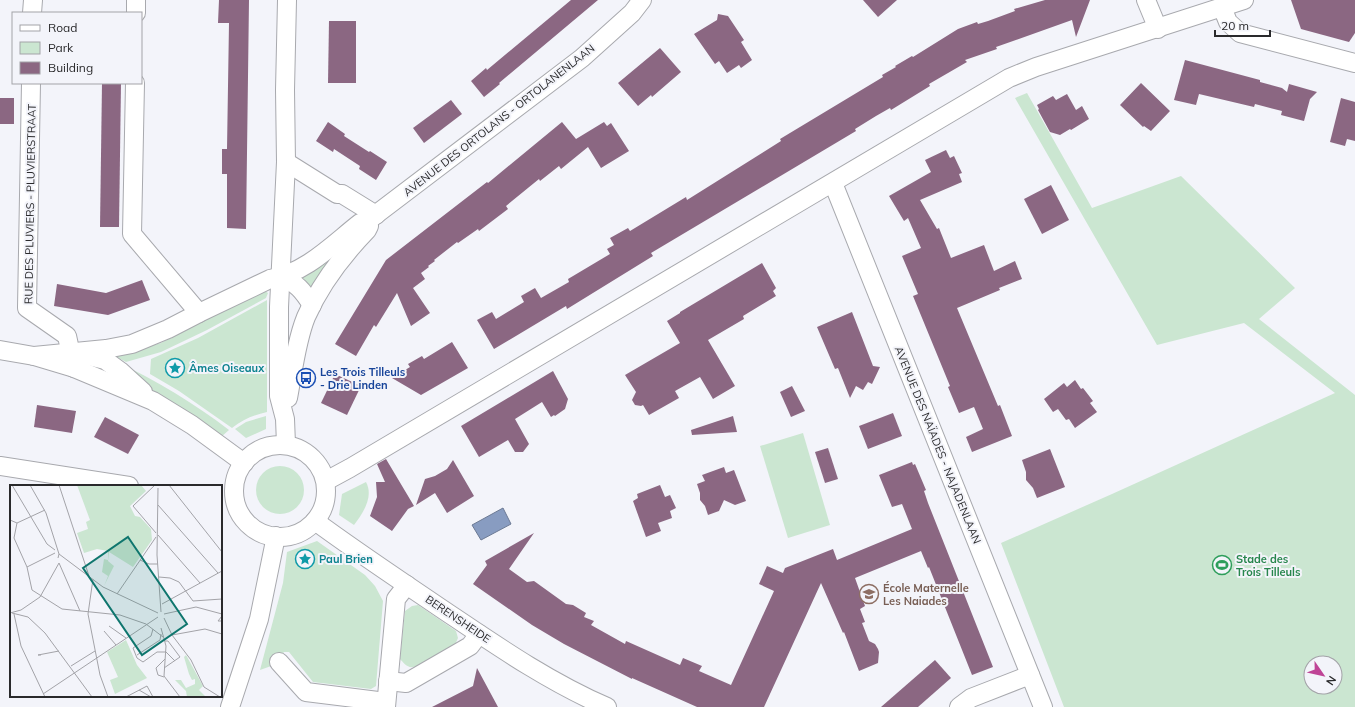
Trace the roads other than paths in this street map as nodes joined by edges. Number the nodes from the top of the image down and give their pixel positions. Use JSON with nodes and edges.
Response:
{"nodes":[{"id":1,"x":33,"y":0,"type":"edge"},
{"id":2,"x":136,"y":0,"type":"edge"},
{"id":3,"x":287,"y":0,"type":"edge"},
{"id":4,"x":642,"y":0,"type":"edge"},
{"id":5,"x":1146,"y":0,"type":"edge"},
{"id":6,"x":1244,"y":0,"type":"edge"},
{"id":7,"x":1222,"y":7,"type":"junction"},
{"id":8,"x":32,"y":12,"type":"edge"},
{"id":9,"x":136,"y":12,"type":"edge"},
{"id":10,"x":1158,"y":29,"type":"junction"},
{"id":11,"x":1355,"y":64,"type":"edge"},
{"id":12,"x":31,"y":84,"type":"edge"},
{"id":13,"x":134,"y":84,"type":"edge"},
{"id":14,"x":286,"y":162,"type":"junction"},
{"id":15,"x":833,"y":183,"type":"junction"},
{"id":16,"x":373,"y":217,"type":"junction"},
{"id":17,"x":281,"y":277,"type":"junction"},
{"id":18,"x":279,"y":307,"type":"junction"},
{"id":19,"x":309,"y":312,"type":"junction"},
{"id":20,"x":199,"y":313,"type":"junction"},
{"id":21,"x":0,"y":350,"type":"edge"},
{"id":22,"x":72,"y":360,"type":"junction"},
{"id":23,"x":285,"y":419,"type":"junction"},
{"id":24,"x":286,"y":444,"type":"junction"},
{"id":25,"x":244,"y":463,"type":"junction"},
{"id":26,"x":0,"y":466,"type":"edge"},
{"id":27,"x":326,"y":482,"type":"junction"},
{"id":28,"x":123,"y":485,"type":"edge"},
{"id":29,"x":228,"y":501,"type":"edge"},
{"id":30,"x":315,"y":521,"type":"junction"},
{"id":31,"x":276,"y":536,"type":"junction"},
{"id":32,"x":406,"y":585,"type":"junction"},
{"id":33,"x":479,"y":634,"type":"junction"},
{"id":34,"x":279,"y":662,"type":"dead end"},
{"id":35,"x":1030,"y":675,"type":"junction"},
{"id":36,"x":388,"y":682,"type":"junction"},
{"id":37,"x":386,"y":704,"type":"edge"},
{"id":38,"x":230,"y":707,"type":"edge"},
{"id":39,"x":607,"y":707,"type":"edge"},
{"id":40,"x":959,"y":707,"type":"edge"},
{"id":41,"x":1043,"y":707,"type":"edge"}],
"edges":[{"from":1,"to":8,"type":"street"},
{"from":2,"to":9,"type":"street"},
{"from":3,"to":14,"type":"street"},
{"from":4,"to":16,"type":"street","name":"AVENUE DES ORTOLANS - ORTOLANENLAAN"},
{"from":5,"to":10,"type":"street"},
{"from":6,"to":7,"type":"street"},
{"from":7,"to":10,"type":"street"},
{"from":7,"to":11,"type":"street"},
{"from":10,"to":15,"type":"street"},
{"from":12,"to":22,"type":"street","name":"RUE DES PLUVIERS - PLUVIERSTRAAT"},
{"from":13,"to":20,"type":"street"},
{"from":14,"to":16,"type":"street"},
{"from":14,"to":17,"type":"street"},
{"from":15,"to":27,"type":"street"},
{"from":15,"to":35,"type":"street","name":"AVENUE DES NAÏADES - NAJADENLAAN"},
{"from":16,"to":17,"type":"street","name":"AVENUE DES ORTOLANS - ORTOLANENLAAN"},
{"from":16,"to":19,"type":"street","name":"AVENUE DES ORTOLANS - ORTOLANENLAAN"},
{"from":17,"to":18,"type":"street"},
{"from":17,"to":19,"type":"street"},
{"from":17,"to":20,"type":"street","name":"AVENUE DES ORTOLANS - ORTOLANENLAAN"},
{"from":18,"to":19,"type":"street"},
{"from":18,"to":23,"type":"street"},
{"from":19,"to":23,"type":"street","name":"AVENUE DES ORTOLANS - ORTOLANENLAAN"},
{"from":20,"to":22,"type":"street","name":"AVENUE DES ORTOLANS - ORTOLANENLAAN"},
{"from":21,"to":22,"type":"street","name":"AVENUE DES ORTOLANS - ORTOLANENLAAN"},
{"from":22,"to":25,"type":"street"},
{"from":23,"to":24,"type":"street"},
{"from":24,"to":25,"type":"street"},
{"from":24,"to":27,"type":"street"},
{"from":25,"to":29,"type":"street"},
{"from":26,"to":28,"type":"street"},
{"from":27,"to":30,"type":"street"},
{"from":29,"to":31,"type":"street"},
{"from":30,"to":31,"type":"street"},
{"from":30,"to":32,"type":"street","name":"BERENSHEIDE"},
{"from":31,"to":38,"type":"street"},
{"from":32,"to":33,"type":"street","name":"BERENSHEIDE"},
{"from":32,"to":36,"type":"street"},
{"from":33,"to":36,"type":"street"},
{"from":33,"to":39,"type":"street","name":"BERENSHEIDE"},
{"from":34,"to":37,"type":"street"},
{"from":35,"to":40,"type":"street"},
{"from":35,"to":41,"type":"street","name":"AVENUE DES NAÏADES - NAJADENLAAN"},
{"from":36,"to":37,"type":"street"}]}
